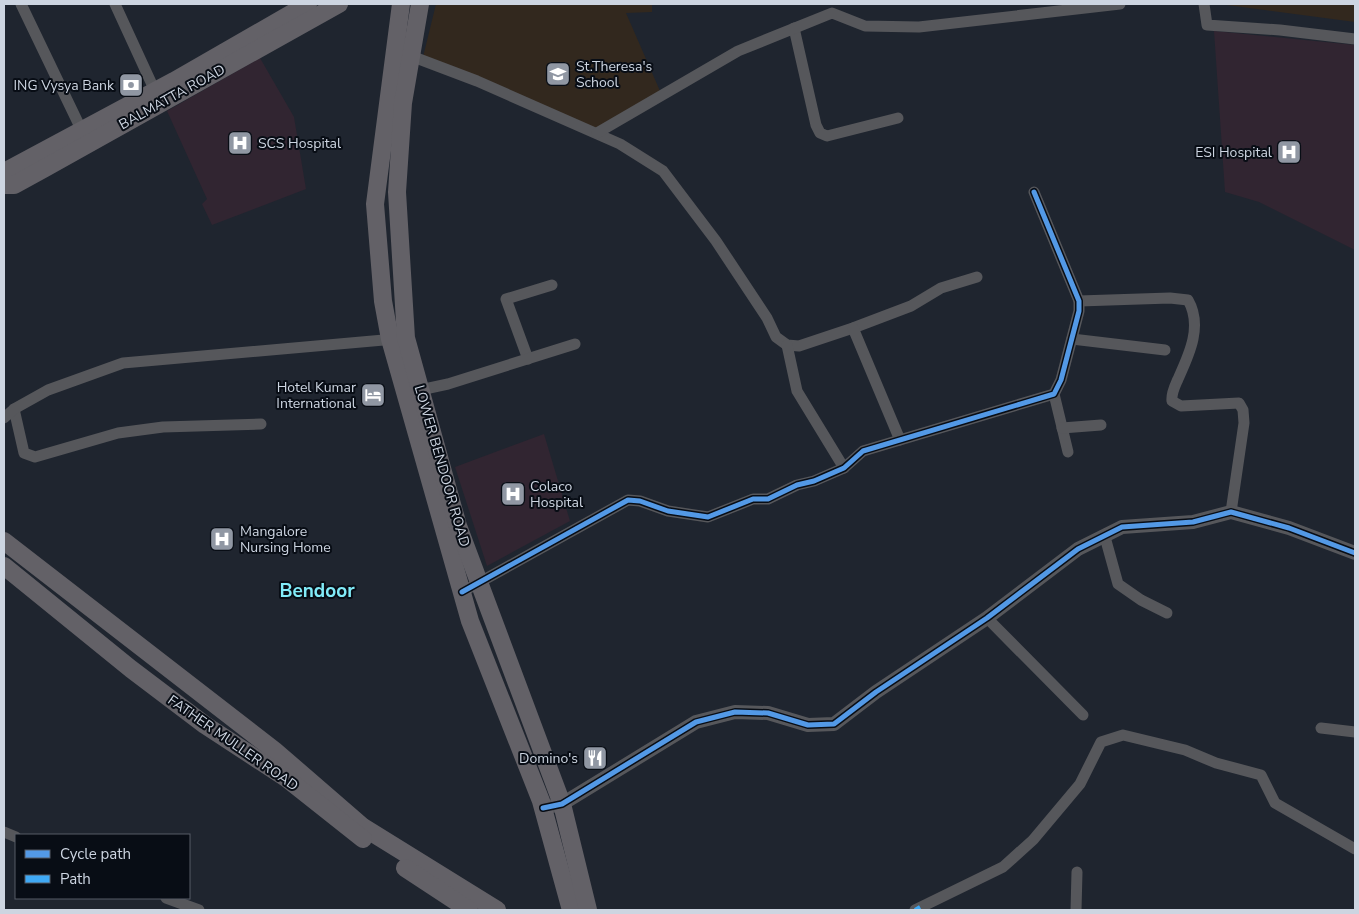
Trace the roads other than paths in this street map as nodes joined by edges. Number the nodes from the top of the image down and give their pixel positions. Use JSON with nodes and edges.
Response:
{"nodes":[{"id":1,"x":21,"y":4,"type":"edge"},
{"id":2,"x":115,"y":4,"type":"edge"},
{"id":3,"x":308,"y":4,"type":"edge"},
{"id":4,"x":339,"y":4,"type":"edge"},
{"id":5,"x":401,"y":4,"type":"edge"},
{"id":6,"x":420,"y":4,"type":"edge"},
{"id":7,"x":1120,"y":4,"type":"edge"},
{"id":8,"x":1204,"y":4,"type":"edge"},
{"id":9,"x":794,"y":28,"type":"junction"},
{"id":10,"x":1355,"y":39,"type":"edge"},
{"id":11,"x":411,"y":56,"type":"junction"},
{"id":12,"x":155,"y":91,"type":"junction"},
{"id":13,"x":898,"y":118,"type":"dead end"},
{"id":14,"x":82,"y":131,"type":"junction"},
{"id":15,"x":597,"y":133,"type":"junction"},
{"id":16,"x":4,"y":172,"type":"edge"},
{"id":17,"x":4,"y":186,"type":"edge"},
{"id":18,"x":1034,"y":192,"type":"dead end"},
{"id":19,"x":977,"y":277,"type":"dead end"},
{"id":20,"x":552,"y":285,"type":"dead end"},
{"id":21,"x":1079,"y":301,"type":"junction"},
{"id":22,"x":853,"y":328,"type":"junction"},
{"id":23,"x":398,"y":338,"type":"junction"},
{"id":24,"x":1072,"y":339,"type":"junction"},
{"id":25,"x":575,"y":344,"type":"dead end"},
{"id":26,"x":787,"y":345,"type":"junction"},
{"id":27,"x":1165,"y":350,"type":"dead end"},
{"id":28,"x":528,"y":359,"type":"junction"},
{"id":29,"x":420,"y":390,"type":"junction"},
{"id":30,"x":1054,"y":394,"type":"junction"},
{"id":31,"x":14,"y":409,"type":"junction"},
{"id":32,"x":4,"y":418,"type":"edge"},
{"id":33,"x":262,"y":424,"type":"dead end"},
{"id":34,"x":1100,"y":425,"type":"dead end"},
{"id":35,"x":1062,"y":428,"type":"junction"},
{"id":36,"x":900,"y":440,"type":"junction"},
{"id":37,"x":1068,"y":452,"type":"dead end"},
{"id":38,"x":844,"y":468,"type":"junction"},
{"id":39,"x":1232,"y":512,"type":"junction"},
{"id":40,"x":1105,"y":537,"type":"junction"},
{"id":41,"x":8,"y":545,"type":"edge"},
{"id":42,"x":1355,"y":553,"type":"edge"},
{"id":43,"x":4,"y":566,"type":"edge"},
{"id":44,"x":479,"y":584,"type":"junction"},
{"id":45,"x":462,"y":592,"type":"junction"},
{"id":46,"x":1167,"y":613,"type":"dead end"},
{"id":47,"x":987,"y":618,"type":"junction"},
{"id":48,"x":1083,"y":715,"type":"dead end"},
{"id":49,"x":1321,"y":728,"type":"dead end"},
{"id":50,"x":1355,"y":732,"type":"edge"},
{"id":51,"x":562,"y":804,"type":"junction"},
{"id":52,"x":543,"y":808,"type":"junction"},
{"id":53,"x":1355,"y":848,"type":"edge"},
{"id":54,"x":1077,"y":872,"type":"dead end"},
{"id":55,"x":169,"y":899,"type":"edge"},
{"id":56,"x":199,"y":910,"type":"edge"},
{"id":57,"x":469,"y":910,"type":"edge"},
{"id":58,"x":496,"y":910,"type":"edge"},
{"id":59,"x":570,"y":910,"type":"edge"},
{"id":60,"x":588,"y":910,"type":"edge"},
{"id":61,"x":915,"y":910,"type":"edge"},
{"id":62,"x":1076,"y":910,"type":"edge"}],
"edges":[{"from":1,"to":14,"type":"street"},
{"from":2,"to":12,"type":"street"},
{"from":3,"to":12,"type":"main road","name":"BALMATTA ROAD"},
{"from":4,"to":17,"type":"main road","name":"BALMATTA ROAD"},
{"from":5,"to":23,"type":"main road"},
{"from":6,"to":11,"type":"main road","name":"LOWER BENDOOR ROAD"},
{"from":7,"to":9,"type":"street"},
{"from":8,"to":10,"type":"street"},
{"from":9,"to":13,"type":"street"},
{"from":9,"to":15,"type":"street"},
{"from":11,"to":15,"type":"street"},
{"from":11,"to":23,"type":"main road","name":"LOWER BENDOOR ROAD"},
{"from":12,"to":14,"type":"main road","name":"BALMATTA ROAD"},
{"from":14,"to":16,"type":"main road","name":"BALMATTA ROAD"},
{"from":15,"to":26,"type":"street"},
{"from":18,"to":21,"type":"street"},
{"from":19,"to":22,"type":"street"},
{"from":20,"to":28,"type":"street"},
{"from":21,"to":24,"type":"street"},
{"from":21,"to":39,"type":"street"},
{"from":22,"to":26,"type":"street"},
{"from":22,"to":36,"type":"street"},
{"from":23,"to":29,"type":"main road","name":"LOWER BENDOOR ROAD"},
{"from":23,"to":31,"type":"street"},
{"from":23,"to":45,"type":"main road"},
{"from":24,"to":27,"type":"street"},
{"from":24,"to":30,"type":"street"},
{"from":25,"to":28,"type":"street"},
{"from":26,"to":38,"type":"street"},
{"from":28,"to":29,"type":"street"},
{"from":29,"to":44,"type":"main road","name":"LOWER BENDOOR ROAD"},
{"from":30,"to":35,"type":"street"},
{"from":30,"to":36,"type":"street"},
{"from":31,"to":32,"type":"street"},
{"from":31,"to":33,"type":"street"},
{"from":34,"to":35,"type":"street"},
{"from":35,"to":37,"type":"street"},
{"from":36,"to":38,"type":"street"},
{"from":38,"to":44,"type":"street"},
{"from":39,"to":40,"type":"street"},
{"from":39,"to":42,"type":"street"},
{"from":40,"to":46,"type":"street"},
{"from":40,"to":47,"type":"street"},
{"from":41,"to":43,"type":"street"},
{"from":41,"to":58,"type":"main road"},
{"from":43,"to":57,"type":"main road","name":"FATHER MULLER ROAD"},
{"from":44,"to":45,"type":"street"},
{"from":44,"to":51,"type":"main road","name":"LOWER BENDOOR ROAD"},
{"from":45,"to":52,"type":"main road"},
{"from":47,"to":48,"type":"street"},
{"from":47,"to":51,"type":"street"},
{"from":49,"to":50,"type":"street"},
{"from":51,"to":52,"type":"street"},
{"from":51,"to":60,"type":"main road","name":"LOWER BENDOOR ROAD"},
{"from":52,"to":59,"type":"main road"},
{"from":53,"to":61,"type":"street"},
{"from":54,"to":62,"type":"street"},
{"from":55,"to":56,"type":"street"}]}
